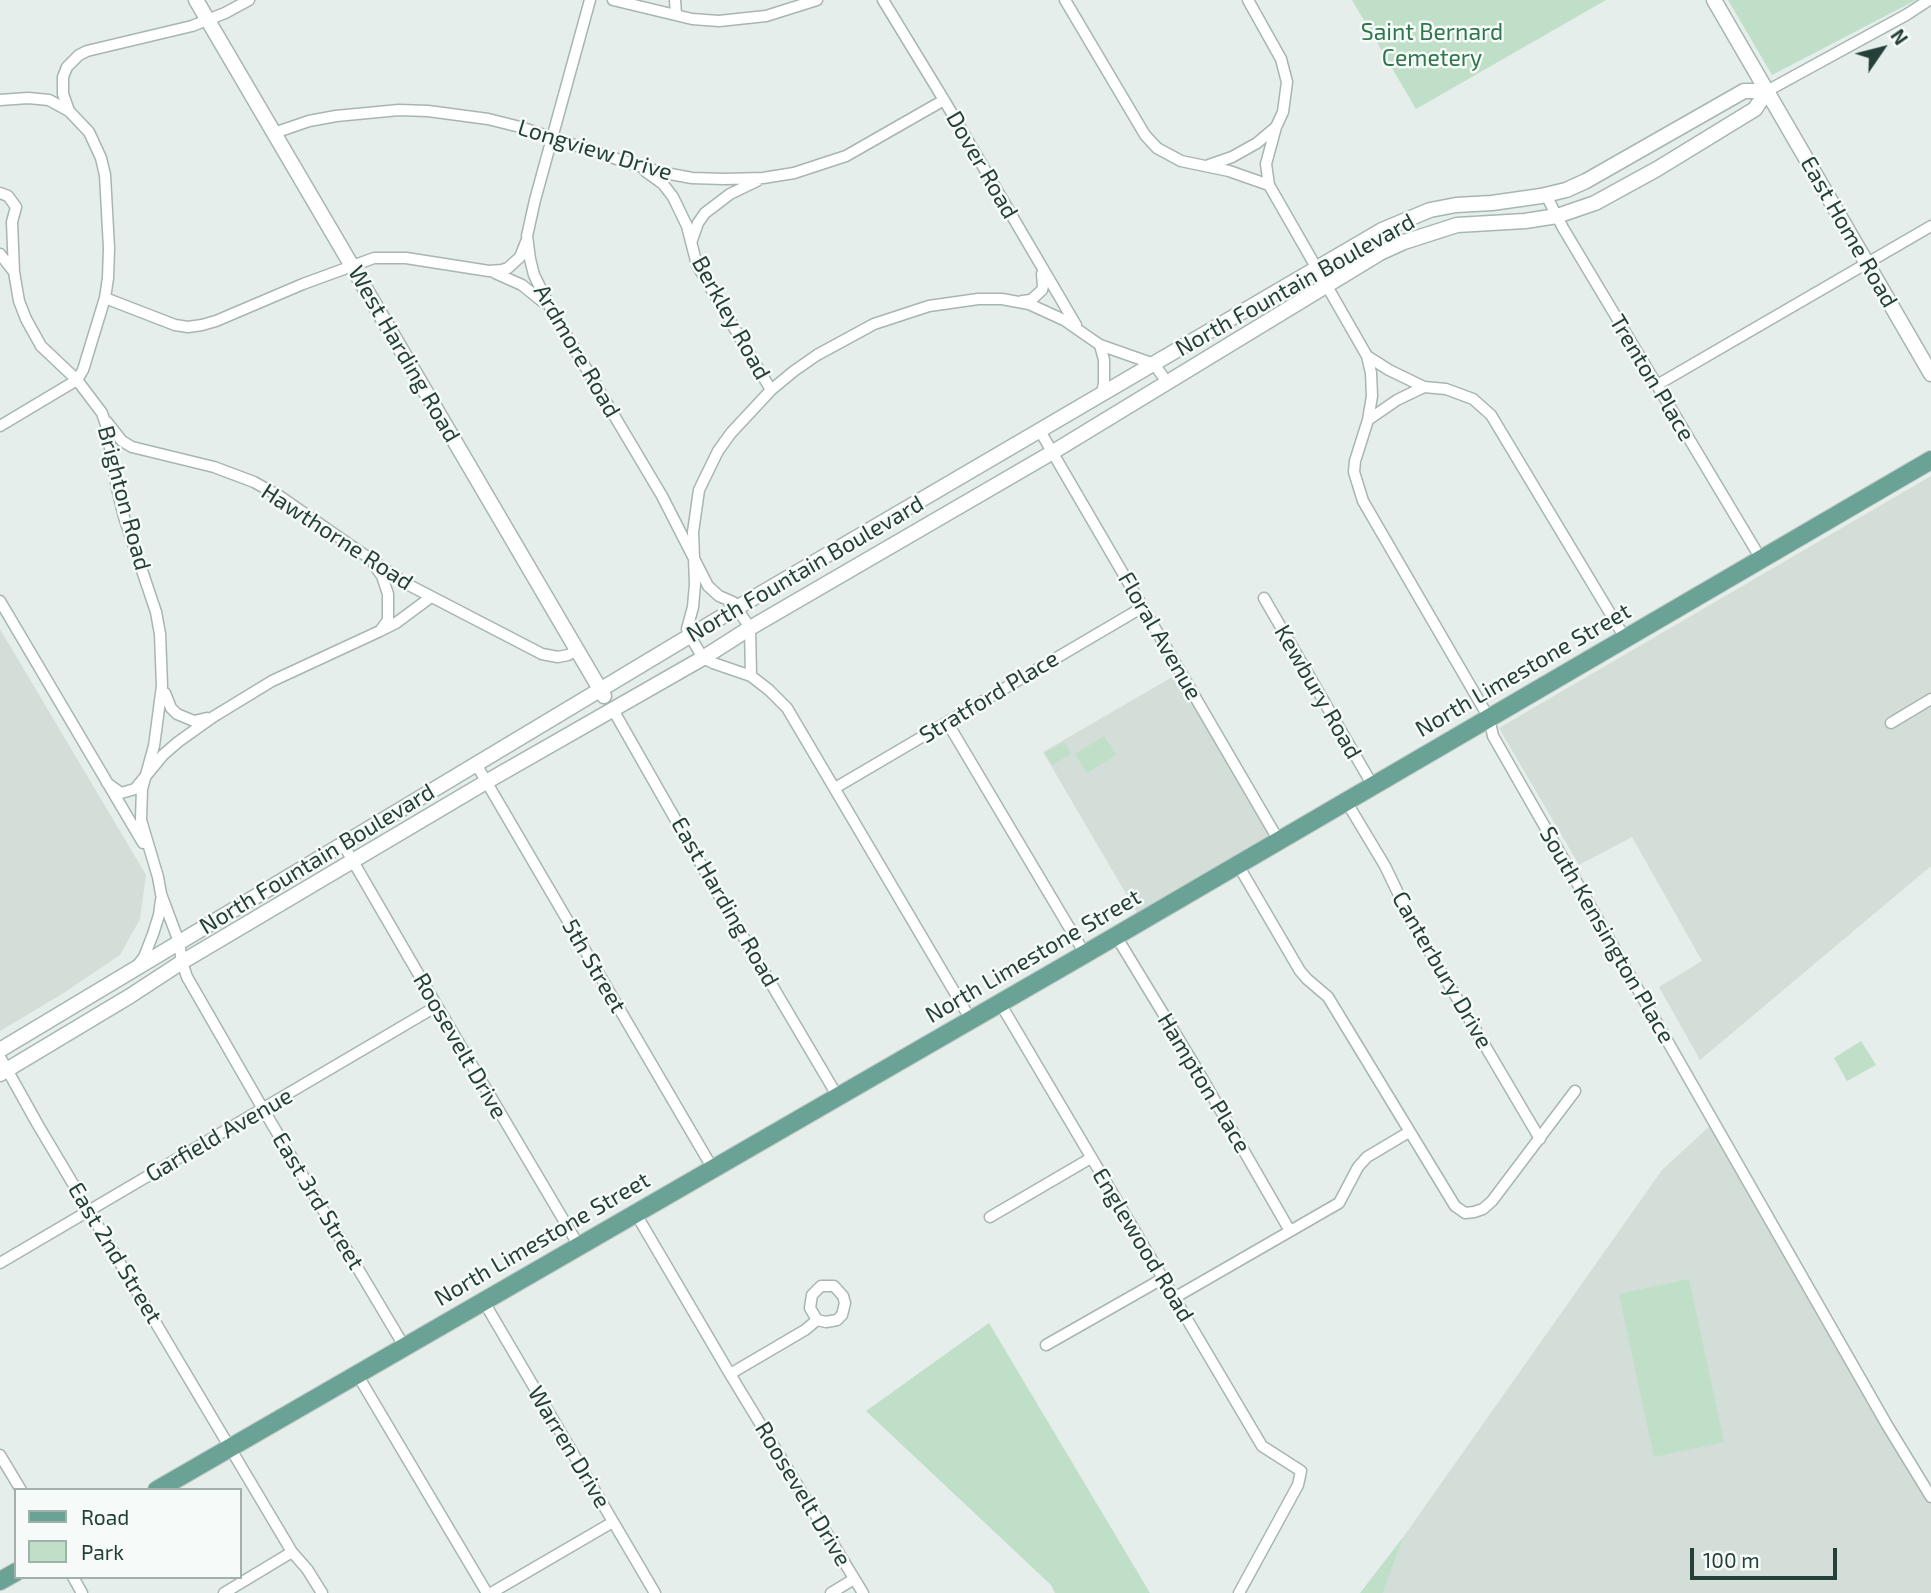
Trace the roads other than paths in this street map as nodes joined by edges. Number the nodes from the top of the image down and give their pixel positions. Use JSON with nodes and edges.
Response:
{"nodes":[{"id":1,"x":196,"y":0,"type":"edge"},
{"id":2,"x":248,"y":0,"type":"edge"},
{"id":3,"x":590,"y":0,"type":"edge"},
{"id":4,"x":613,"y":0,"type":"edge"},
{"id":5,"x":675,"y":0,"type":"edge"},
{"id":6,"x":817,"y":0,"type":"edge"},
{"id":7,"x":883,"y":0,"type":"edge"},
{"id":8,"x":1065,"y":0,"type":"edge"},
{"id":9,"x":1248,"y":0,"type":"edge"},
{"id":10,"x":1714,"y":0,"type":"edge"},
{"id":11,"x":1929,"y":0,"type":"edge"},
{"id":12,"x":676,"y":15,"type":"junction"},
{"id":13,"x":208,"y":21,"type":"junction"},
{"id":14,"x":1767,"y":91,"type":"junction"},
{"id":15,"x":0,"y":100,"type":"edge"},
{"id":16,"x":944,"y":100,"type":"junction"},
{"id":17,"x":69,"y":111,"type":"junction"},
{"id":18,"x":1276,"y":127,"type":"junction"},
{"id":19,"x":274,"y":133,"type":"junction"},
{"id":20,"x":553,"y":137,"type":"junction"},
{"id":21,"x":638,"y":166,"type":"junction"},
{"id":22,"x":1208,"y":166,"type":"junction"},
{"id":23,"x":763,"y":178,"type":"junction"},
{"id":24,"x":1269,"y":185,"type":"junction"},
{"id":25,"x":0,"y":193,"type":"edge"},
{"id":26,"x":1546,"y":195,"type":"junction"},
{"id":27,"x":1557,"y":216,"type":"junction"},
{"id":28,"x":1931,"y":226,"type":"edge"},
{"id":29,"x":527,"y":236,"type":"junction"},
{"id":30,"x":691,"y":246,"type":"junction"},
{"id":31,"x":0,"y":254,"type":"edge"},
{"id":32,"x":1867,"y":263,"type":"junction"},
{"id":33,"x":351,"y":265,"type":"junction"},
{"id":34,"x":1041,"y":268,"type":"junction"},
{"id":35,"x":1316,"y":268,"type":"junction"},
{"id":36,"x":489,"y":271,"type":"junction"},
{"id":37,"x":14,"y":272,"type":"junction"},
{"id":38,"x":1327,"y":286,"type":"junction"},
{"id":39,"x":105,"y":298,"type":"junction"},
{"id":40,"x":1020,"y":302,"type":"junction"},
{"id":41,"x":552,"y":311,"type":"junction"},
{"id":42,"x":1079,"y":331,"type":"junction"},
{"id":43,"x":1100,"y":345,"type":"junction"},
{"id":44,"x":1367,"y":356,"type":"junction"},
{"id":45,"x":1154,"y":364,"type":"junction"},
{"id":46,"x":1931,"y":374,"type":"edge"},
{"id":47,"x":77,"y":380,"type":"junction"},
{"id":48,"x":1167,"y":382,"type":"junction"},
{"id":49,"x":1657,"y":385,"type":"junction"},
{"id":50,"x":1424,"y":387,"type":"junction"},
{"id":51,"x":771,"y":390,"type":"junction"},
{"id":52,"x":1101,"y":396,"type":"junction"},
{"id":53,"x":102,"y":414,"type":"junction"},
{"id":54,"x":1368,"y":420,"type":"junction"},
{"id":55,"x":0,"y":426,"type":"edge"},
{"id":56,"x":1040,"y":431,"type":"junction"},
{"id":57,"x":1053,"y":452,"type":"junction"},
{"id":58,"x":1931,"y":460,"type":"edge"},
{"id":59,"x":365,"y":555,"type":"junction"},
{"id":60,"x":695,"y":559,"type":"junction"},
{"id":61,"x":1761,"y":559,"type":"junction"},
{"id":62,"x":431,"y":597,"type":"junction"},
{"id":63,"x":1264,"y":598,"type":"dead end"},
{"id":64,"x":0,"y":601,"type":"edge"},
{"id":65,"x":738,"y":607,"type":"junction"},
{"id":66,"x":1143,"y":607,"type":"junction"},
{"id":67,"x":750,"y":628,"type":"junction"},
{"id":68,"x":380,"y":631,"type":"junction"},
{"id":69,"x":690,"y":636,"type":"junction"},
{"id":70,"x":1625,"y":638,"type":"junction"},
{"id":71,"x":577,"y":650,"type":"junction"},
{"id":72,"x":703,"y":657,"type":"junction"},
{"id":73,"x":751,"y":676,"type":"junction"},
{"id":74,"x":162,"y":686,"type":"junction"},
{"id":75,"x":600,"y":689,"type":"junction"},
{"id":76,"x":1931,"y":699,"type":"edge"},
{"id":77,"x":612,"y":708,"type":"junction"},
{"id":78,"x":213,"y":717,"type":"junction"},
{"id":79,"x":1489,"y":718,"type":"junction"},
{"id":80,"x":947,"y":722,"type":"junction"},
{"id":81,"x":1891,"y":723,"type":"dead end"},
{"id":82,"x":476,"y":764,"type":"junction"},
{"id":83,"x":146,"y":776,"type":"junction"},
{"id":84,"x":486,"y":782,"type":"junction"},
{"id":85,"x":107,"y":783,"type":"junction"},
{"id":86,"x":1373,"y":786,"type":"junction"},
{"id":87,"x":835,"y":788,"type":"junction"},
{"id":88,"x":1346,"y":801,"type":"junction"},
{"id":89,"x":1279,"y":841,"type":"junction"},
{"id":90,"x":343,"y":844,"type":"junction"},
{"id":91,"x":152,"y":860,"type":"junction"},
{"id":92,"x":353,"y":861,"type":"junction"},
{"id":93,"x":1238,"y":865,"type":"junction"},
{"id":94,"x":161,"y":894,"type":"junction"},
{"id":95,"x":1116,"y":936,"type":"junction"},
{"id":96,"x":179,"y":942,"type":"junction"},
{"id":97,"x":1085,"y":954,"type":"junction"},
{"id":98,"x":182,"y":962,"type":"junction"},
{"id":99,"x":134,"y":969,"type":"junction"},
{"id":100,"x":1000,"y":1003,"type":"junction"},
{"id":101,"x":437,"y":1006,"type":"junction"},
{"id":102,"x":971,"y":1020,"type":"junction"},
{"id":103,"x":0,"y":1050,"type":"edge"},
{"id":104,"x":3,"y":1067,"type":"edge"},
{"id":105,"x":1575,"y":1091,"type":"dead end"},
{"id":106,"x":838,"y":1097,"type":"junction"},
{"id":107,"x":263,"y":1109,"type":"junction"},
{"id":108,"x":1409,"y":1132,"type":"junction"},
{"id":109,"x":1540,"y":1139,"type":"junction"},
{"id":110,"x":1091,"y":1158,"type":"junction"},
{"id":111,"x":713,"y":1169,"type":"junction"},
{"id":112,"x":89,"y":1211,"type":"junction"},
{"id":113,"x":636,"y":1214,"type":"junction"},
{"id":114,"x":990,"y":1217,"type":"dead end"},
{"id":115,"x":1290,"y":1231,"type":"junction"},
{"id":116,"x":579,"y":1247,"type":"junction"},
{"id":117,"x":0,"y":1263,"type":"edge"},
{"id":118,"x":1163,"y":1279,"type":"junction"},
{"id":119,"x":1174,"y":1298,"type":"junction"},
{"id":120,"x":484,"y":1302,"type":"junction"},
{"id":121,"x":817,"y":1320,"type":"dead end"},
{"id":122,"x":1046,"y":1345,"type":"dead end"},
{"id":123,"x":404,"y":1346,"type":"junction"},
{"id":124,"x":356,"y":1374,"type":"junction"},
{"id":125,"x":730,"y":1374,"type":"junction"},
{"id":126,"x":230,"y":1447,"type":"junction"},
{"id":127,"x":0,"y":1455,"type":"edge"},
{"id":128,"x":20,"y":1488,"type":"edge"},
{"id":129,"x":160,"y":1488,"type":"edge"},
{"id":130,"x":1931,"y":1497,"type":"edge"},
{"id":131,"x":613,"y":1522,"type":"junction"},
{"id":132,"x":292,"y":1552,"type":"junction"},
{"id":133,"x":854,"y":1579,"type":"junction"},
{"id":134,"x":224,"y":1593,"type":"edge"},
{"id":135,"x":322,"y":1593,"type":"edge"},
{"id":136,"x":489,"y":1593,"type":"edge"},
{"id":137,"x":655,"y":1593,"type":"edge"},
{"id":138,"x":831,"y":1593,"type":"edge"},
{"id":139,"x":863,"y":1593,"type":"edge"},
{"id":140,"x":1239,"y":1593,"type":"edge"}],
"edges":[{"from":1,"to":13,"type":"street","name":"West Harding Road"},
{"from":2,"to":13,"type":"street"},
{"from":3,"to":20,"type":"street","name":"Ardmore Road"},
{"from":4,"to":12,"type":"street"},
{"from":5,"to":12,"type":"street"},
{"from":6,"to":12,"type":"street"},
{"from":7,"to":16,"type":"street","name":"Dover Road"},
{"from":8,"to":22,"type":"street"},
{"from":9,"to":18,"type":"street"},
{"from":10,"to":14,"type":"street","name":"East Home Road"},
{"from":11,"to":14,"type":"street"},
{"from":13,"to":17,"type":"street"},
{"from":13,"to":19,"type":"street","name":"West Harding Road"},
{"from":14,"to":26,"type":"street","name":"North Fountain Boulevard"},
{"from":14,"to":27,"type":"street","name":"North Fountain Boulevard"},
{"from":14,"to":32,"type":"street","name":"East Home Road"},
{"from":15,"to":17,"type":"street"},
{"from":16,"to":23,"type":"street","name":"Longview Drive"},
{"from":16,"to":34,"type":"street","name":"Dover Road"},
{"from":17,"to":39,"type":"street"},
{"from":18,"to":22,"type":"street"},
{"from":18,"to":24,"type":"street"},
{"from":19,"to":20,"type":"street","name":"Longview Drive"},
{"from":19,"to":33,"type":"street","name":"West Harding Road"},
{"from":20,"to":21,"type":"street","name":"Longview Drive"},
{"from":20,"to":29,"type":"street","name":"Ardmore Road"},
{"from":21,"to":23,"type":"street","name":"Longview Drive"},
{"from":21,"to":30,"type":"street","name":"Berkley Road"},
{"from":22,"to":24,"type":"street"},
{"from":23,"to":30,"type":"street","name":"Berkley Road"},
{"from":24,"to":35,"type":"street"},
{"from":25,"to":37,"type":"street","name":"Brighton Road"},
{"from":26,"to":27,"type":"street","name":"Trenton Place"},
{"from":26,"to":35,"type":"street","name":"North Fountain Boulevard"},
{"from":27,"to":38,"type":"street","name":"North Fountain Boulevard"},
{"from":27,"to":49,"type":"street","name":"Trenton Place"},
{"from":28,"to":32,"type":"street"},
{"from":29,"to":36,"type":"street"},
{"from":29,"to":41,"type":"street","name":"Ardmore Road"},
{"from":30,"to":51,"type":"street","name":"Berkley Road"},
{"from":31,"to":37,"type":"street"},
{"from":32,"to":46,"type":"street","name":"East Home Road"},
{"from":32,"to":49,"type":"street"},
{"from":33,"to":36,"type":"street"},
{"from":33,"to":39,"type":"street"},
{"from":33,"to":71,"type":"street","name":"West Harding Road"},
{"from":34,"to":40,"type":"street"},
{"from":34,"to":42,"type":"street","name":"Dover Road"},
{"from":35,"to":38,"type":"street"},
{"from":35,"to":45,"type":"street","name":"North Fountain Boulevard"},
{"from":36,"to":41,"type":"street"},
{"from":37,"to":47,"type":"street","name":"Brighton Road"},
{"from":38,"to":44,"type":"street"},
{"from":38,"to":48,"type":"street","name":"North Fountain Boulevard"},
{"from":39,"to":47,"type":"street"},
{"from":40,"to":42,"type":"street"},
{"from":40,"to":51,"type":"street"},
{"from":41,"to":60,"type":"street","name":"Ardmore Road"},
{"from":42,"to":43,"type":"street"},
{"from":43,"to":45,"type":"street"},
{"from":43,"to":52,"type":"street"},
{"from":44,"to":50,"type":"street"},
{"from":44,"to":54,"type":"street","name":"South Kensington Place"},
{"from":45,"to":48,"type":"street"},
{"from":45,"to":52,"type":"street","name":"North Fountain Boulevard"},
{"from":47,"to":53,"type":"street","name":"Brighton Road"},
{"from":47,"to":55,"type":"street"},
{"from":48,"to":57,"type":"street","name":"North Fountain Boulevard"},
{"from":49,"to":61,"type":"street","name":"Trenton Place"},
{"from":50,"to":54,"type":"street"},
{"from":50,"to":70,"type":"street"},
{"from":51,"to":60,"type":"street"},
{"from":52,"to":56,"type":"street","name":"North Fountain Boulevard"},
{"from":53,"to":59,"type":"street","name":"Hawthorne Road"},
{"from":53,"to":74,"type":"street","name":"Brighton Road"},
{"from":54,"to":79,"type":"street","name":"South Kensington Place"},
{"from":56,"to":57,"type":"street","name":"Floral Avenue"},
{"from":56,"to":65,"type":"street","name":"North Fountain Boulevard"},
{"from":57,"to":66,"type":"street","name":"Floral Avenue"},
{"from":57,"to":67,"type":"street","name":"North Fountain Boulevard"},
{"from":58,"to":61,"type":"main road","name":"North Limestone Street"},
{"from":59,"to":62,"type":"street","name":"Hawthorne Road"},
{"from":59,"to":68,"type":"street"},
{"from":60,"to":65,"type":"street","name":"Ardmore Road"},
{"from":60,"to":69,"type":"street"},
{"from":61,"to":70,"type":"main road","name":"North Limestone Street"},
{"from":62,"to":68,"type":"street"},
{"from":62,"to":71,"type":"street","name":"Hawthorne Road"},
{"from":63,"to":86,"type":"street","name":"Kewbury Road"},
{"from":64,"to":85,"type":"street"},
{"from":65,"to":67,"type":"street","name":"Ardmore Road"},
{"from":65,"to":69,"type":"street","name":"North Fountain Boulevard"},
{"from":66,"to":80,"type":"street","name":"Stratford Place"},
{"from":66,"to":89,"type":"street","name":"Floral Avenue"},
{"from":67,"to":72,"type":"street","name":"North Fountain Boulevard"},
{"from":67,"to":73,"type":"street"},
{"from":68,"to":78,"type":"street"},
{"from":69,"to":72,"type":"street"},
{"from":69,"to":75,"type":"street","name":"North Fountain Boulevard"},
{"from":70,"to":79,"type":"main road","name":"North Limestone Street"},
{"from":71,"to":75,"type":"street","name":"West Harding Road"},
{"from":72,"to":73,"type":"street"},
{"from":72,"to":77,"type":"street","name":"North Fountain Boulevard"},
{"from":73,"to":87,"type":"street"},
{"from":74,"to":78,"type":"street"},
{"from":74,"to":83,"type":"street","name":"Brighton Road"},
{"from":75,"to":77,"type":"street","name":"West Harding Road"},
{"from":75,"to":82,"type":"street","name":"North Fountain Boulevard"},
{"from":76,"to":81,"type":"street"},
{"from":77,"to":84,"type":"street","name":"North Fountain Boulevard"},
{"from":77,"to":106,"type":"street","name":"East Harding Road"},
{"from":78,"to":83,"type":"street"},
{"from":79,"to":86,"type":"main road","name":"North Limestone Street"},
{"from":79,"to":130,"type":"street","name":"South Kensington Place"},
{"from":80,"to":87,"type":"street","name":"Stratford Place"},
{"from":80,"to":97,"type":"street"},
{"from":82,"to":84,"type":"street","name":"5th Street"},
{"from":82,"to":90,"type":"street","name":"North Fountain Boulevard"},
{"from":83,"to":85,"type":"street"},
{"from":83,"to":91,"type":"street","name":"Brighton Road"},
{"from":84,"to":92,"type":"street","name":"North Fountain Boulevard"},
{"from":84,"to":111,"type":"street","name":"5th Street"},
{"from":85,"to":91,"type":"street"},
{"from":86,"to":88,"type":"main road","name":"North Limestone Street"},
{"from":87,"to":102,"type":"street"},
{"from":88,"to":89,"type":"main road","name":"North Limestone Street"},
{"from":88,"to":109,"type":"street","name":"Canterbury Drive"},
{"from":89,"to":93,"type":"main road","name":"North Limestone Street"},
{"from":90,"to":92,"type":"street","name":"Roosevelt Drive"},
{"from":90,"to":96,"type":"street","name":"North Fountain Boulevard"},
{"from":91,"to":94,"type":"street","name":"Brighton Road"},
{"from":92,"to":98,"type":"street","name":"North Fountain Boulevard"},
{"from":92,"to":101,"type":"street","name":"Roosevelt Drive"},
{"from":93,"to":95,"type":"main road","name":"North Limestone Street"},
{"from":93,"to":108,"type":"street"},
{"from":94,"to":96,"type":"street","name":"Brighton Road"},
{"from":94,"to":99,"type":"street"},
{"from":95,"to":97,"type":"main road","name":"North Limestone Street"},
{"from":95,"to":115,"type":"street","name":"Hampton Place"},
{"from":96,"to":98,"type":"street","name":"East 3rd Street"},
{"from":96,"to":99,"type":"street","name":"North Fountain Boulevard"},
{"from":97,"to":100,"type":"main road","name":"North Limestone Street"},
{"from":98,"to":104,"type":"street","name":"North Fountain Boulevard"},
{"from":98,"to":107,"type":"street","name":"East 3rd Street"},
{"from":99,"to":103,"type":"street","name":"North Fountain Boulevard"},
{"from":100,"to":102,"type":"main road","name":"North Limestone Street"},
{"from":100,"to":110,"type":"street","name":"Englewood Road"},
{"from":101,"to":107,"type":"street","name":"Garfield Avenue"},
{"from":101,"to":116,"type":"street","name":"Roosevelt Drive"},
{"from":102,"to":106,"type":"main road","name":"North Limestone Street"},
{"from":104,"to":112,"type":"street","name":"East 2nd Street"},
{"from":105,"to":109,"type":"street"},
{"from":106,"to":111,"type":"main road","name":"North Limestone Street"},
{"from":107,"to":112,"type":"street","name":"Garfield Avenue"},
{"from":107,"to":123,"type":"street","name":"East 3rd Street"},
{"from":108,"to":109,"type":"street"},
{"from":108,"to":115,"type":"street"},
{"from":110,"to":114,"type":"street"},
{"from":110,"to":118,"type":"street","name":"Englewood Road"},
{"from":111,"to":113,"type":"main road","name":"North Limestone Street"},
{"from":112,"to":117,"type":"street","name":"Garfield Avenue"},
{"from":112,"to":126,"type":"street","name":"East 2nd Street"},
{"from":113,"to":116,"type":"main road","name":"North Limestone Street"},
{"from":113,"to":125,"type":"street","name":"Roosevelt Drive"},
{"from":115,"to":119,"type":"street"},
{"from":116,"to":120,"type":"main road","name":"North Limestone Street"},
{"from":118,"to":119,"type":"street","name":"Englewood Road"},
{"from":118,"to":122,"type":"street"},
{"from":119,"to":140,"type":"street","name":"Englewood Road"},
{"from":120,"to":123,"type":"main road","name":"North Limestone Street"},
{"from":120,"to":131,"type":"street","name":"Warren Drive"},
{"from":121,"to":125,"type":"street"},
{"from":123,"to":124,"type":"main road","name":"North Limestone Street"},
{"from":124,"to":126,"type":"main road","name":"North Limestone Street"},
{"from":124,"to":136,"type":"street"},
{"from":125,"to":133,"type":"street","name":"Roosevelt Drive"},
{"from":126,"to":129,"type":"main road","name":"North Limestone Street"},
{"from":126,"to":132,"type":"street","name":"East 2nd Street"},
{"from":127,"to":128,"type":"street"},
{"from":131,"to":136,"type":"street"},
{"from":131,"to":137,"type":"street","name":"Warren Drive"},
{"from":132,"to":134,"type":"street"},
{"from":132,"to":135,"type":"street","name":"East 2nd Street"},
{"from":133,"to":138,"type":"street"},
{"from":133,"to":139,"type":"street","name":"Roosevelt Drive"}]}
